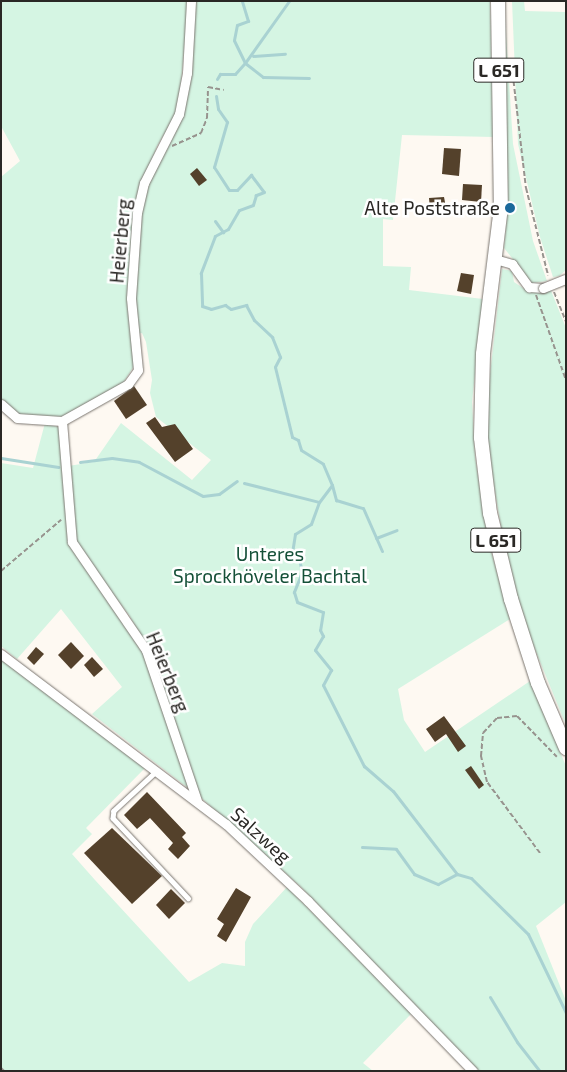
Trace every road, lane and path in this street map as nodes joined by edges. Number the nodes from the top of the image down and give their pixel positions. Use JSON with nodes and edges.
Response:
{"nodes":[{"id":1,"x":191,"y":1,"type":"edge"},
{"id":2,"x":498,"y":1,"type":"edge"},
{"id":3,"x":510,"y":50,"type":"dead end"},
{"id":4,"x":224,"y":90,"type":"dead end"},
{"id":5,"x":165,"y":147,"type":"junction"},
{"id":6,"x":495,"y":258,"type":"junction"},
{"id":7,"x":549,"y":279,"type":"dead end"},
{"id":8,"x":566,"y":279,"type":"edge"},
{"id":9,"x":543,"y":288,"type":"junction"},
{"id":10,"x":566,"y":322,"type":"edge"},
{"id":11,"x":566,"y":380,"type":"edge"},
{"id":12,"x":1,"y":404,"type":"edge"},
{"id":13,"x":62,"y":421,"type":"junction"},
{"id":14,"x":69,"y":514,"type":"junction"},
{"id":15,"x":1,"y":571,"type":"edge"},
{"id":16,"x":1,"y":654,"type":"edge"},
{"id":17,"x":563,"y":753,"type":"edge"},
{"id":18,"x":157,"y":771,"type":"junction"},
{"id":19,"x":197,"y":802,"type":"junction"},
{"id":20,"x":540,"y":853,"type":"dead end"},
{"id":21,"x":188,"y":898,"type":"dead end"},
{"id":22,"x":1,"y":1068,"type":"edge"},
{"id":23,"x":4,"y":1071,"type":"edge"},
{"id":24,"x":473,"y":1071,"type":"edge"}],
"edges":[{"from":1,"to":5,"type":"street","name":"Heierberg"},
{"from":2,"to":6,"type":"main road","number":"L 651"},
{"from":3,"to":7,"type":"path"},
{"from":4,"to":5,"type":"path"},
{"from":5,"to":13,"type":"street","name":"Heierberg"},
{"from":6,"to":9,"type":"street"},
{"from":6,"to":17,"type":"main road","number":"L 651"},
{"from":8,"to":9,"type":"street","bridge":true},
{"from":9,"to":10,"type":"path"},
{"from":9,"to":11,"type":"path"},
{"from":12,"to":13,"type":"street"},
{"from":13,"to":14,"type":"street","name":"Heierberg"},
{"from":14,"to":15,"type":"path"},
{"from":14,"to":19,"type":"street","name":"Heierberg"},
{"from":16,"to":18,"type":"street","name":"Salzweg"},
{"from":17,"to":20,"type":"path"},
{"from":18,"to":19,"type":"street","name":"Salzweg"},
{"from":18,"to":21,"type":"lane"},
{"from":19,"to":24,"type":"street","name":"Salzweg"},
{"from":22,"to":23,"type":"path"}]}
